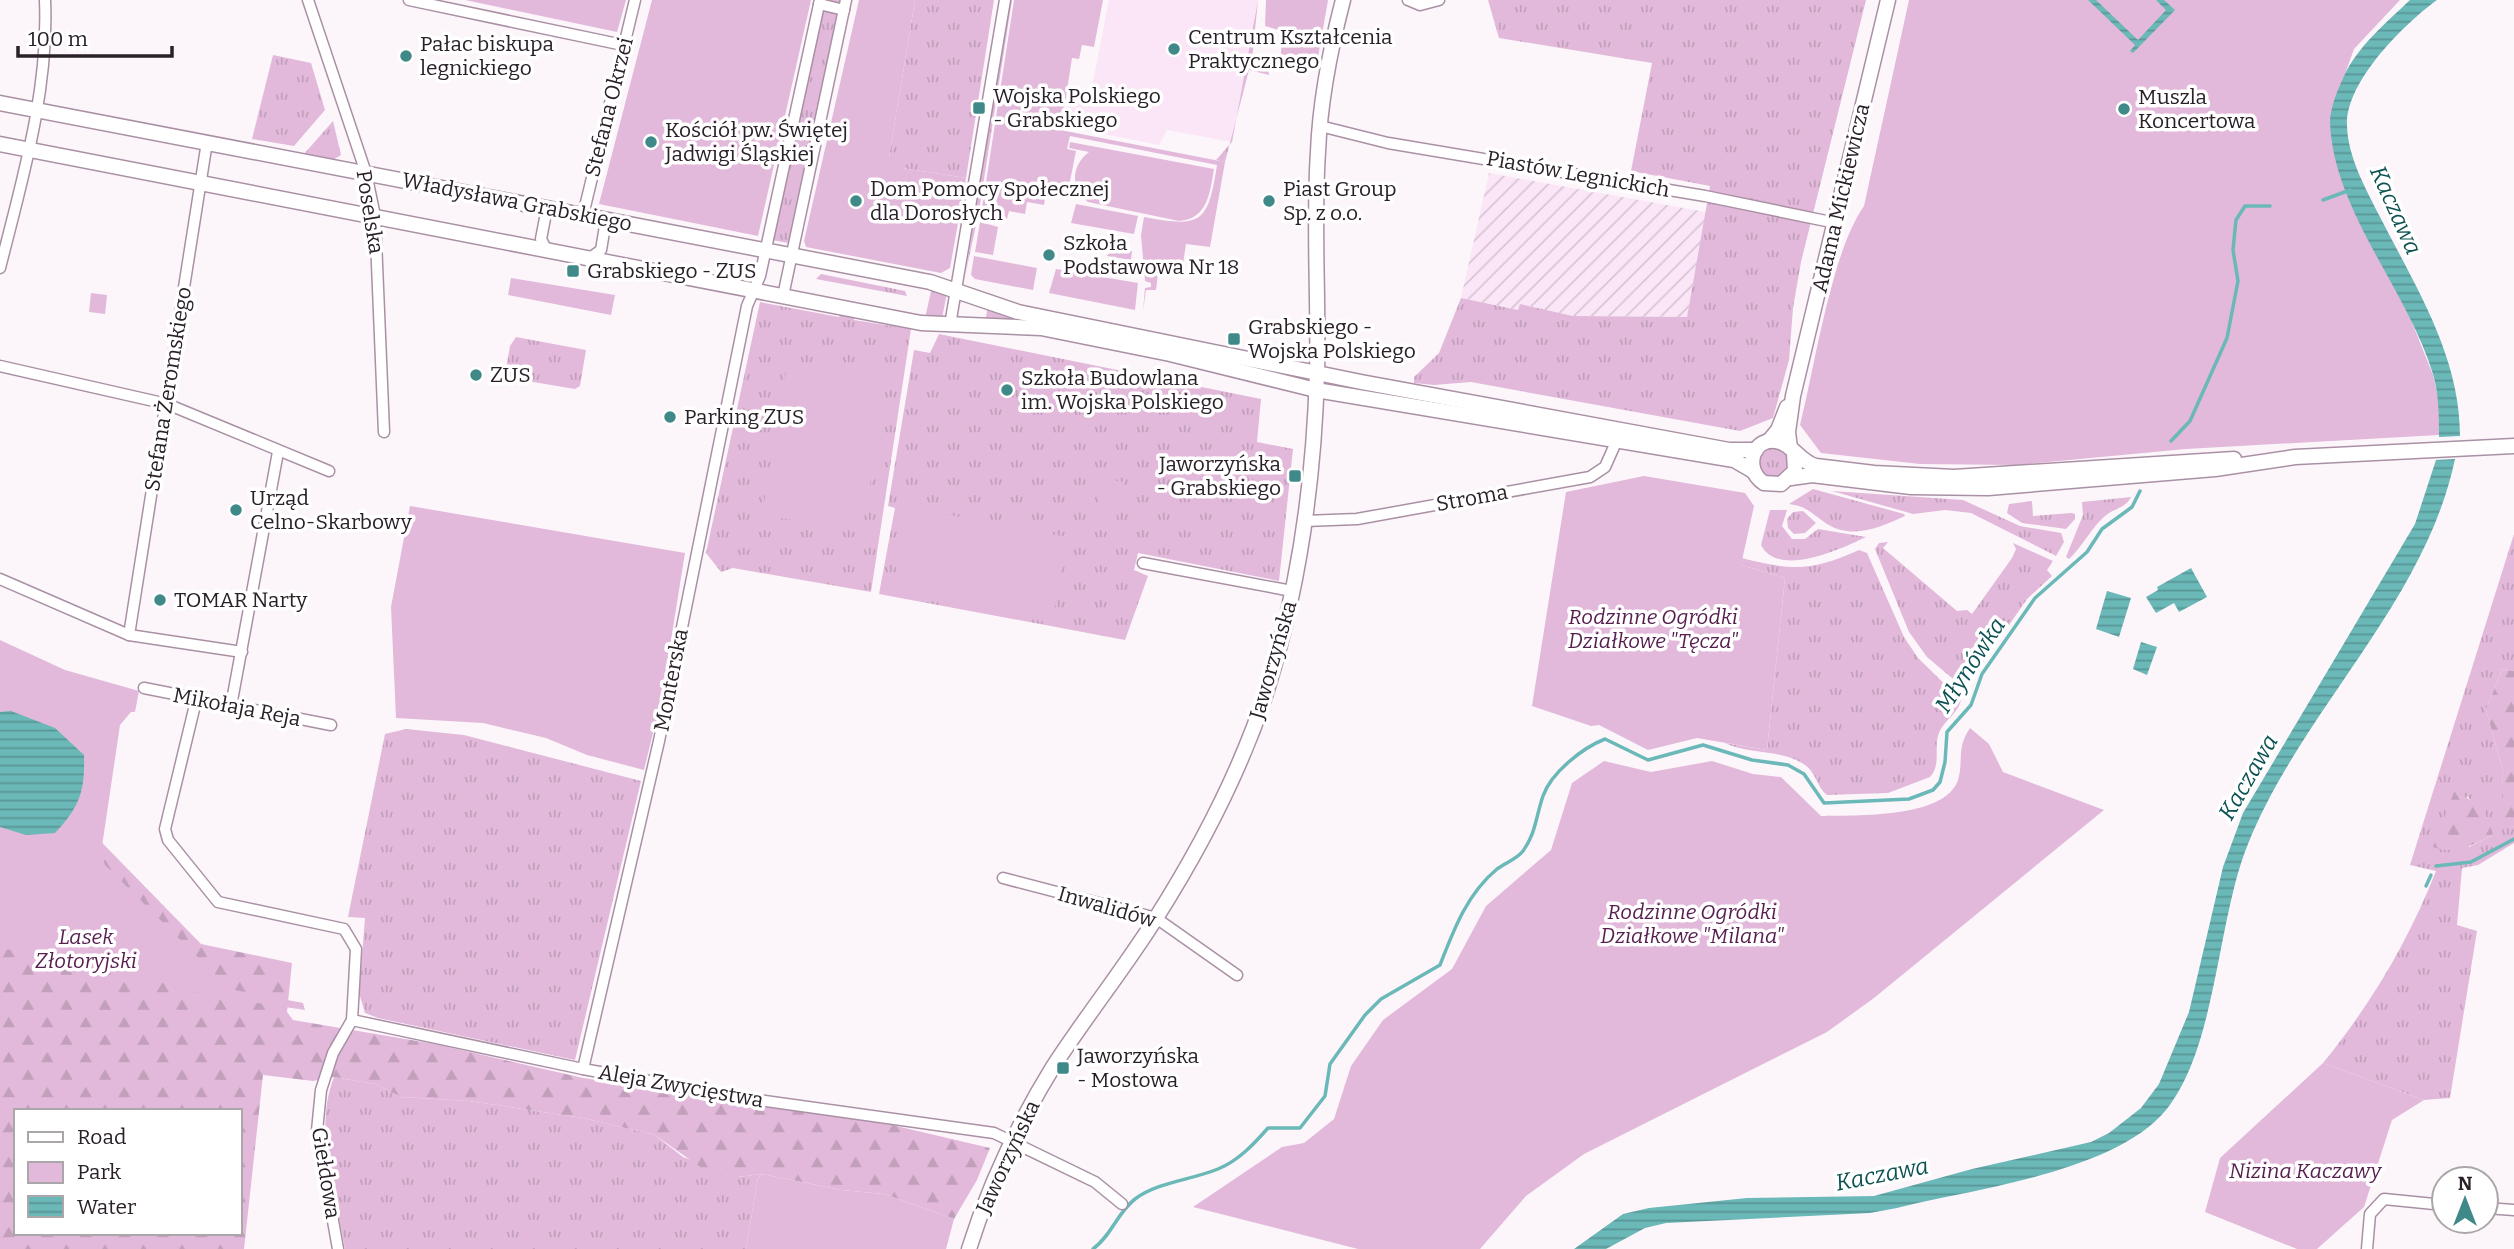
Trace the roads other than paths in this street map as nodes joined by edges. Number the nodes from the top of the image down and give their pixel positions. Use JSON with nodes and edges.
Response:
{"nodes":[{"id":1,"x":45,"y":0,"type":"edge"},
{"id":2,"x":308,"y":0,"type":"edge"},
{"id":3,"x":409,"y":0,"type":"edge"},
{"id":4,"x":635,"y":0,"type":"edge"},
{"id":5,"x":1005,"y":0,"type":"edge"},
{"id":6,"x":1343,"y":0,"type":"edge"},
{"id":7,"x":1408,"y":0,"type":"edge"},
{"id":8,"x":1439,"y":0,"type":"edge"},
{"id":9,"x":1888,"y":0,"type":"edge"},
{"id":10,"x":820,"y":2,"type":"edge"},
{"id":11,"x":845,"y":5,"type":"edge"},
{"id":12,"x":623,"y":45,"type":"junction"},
{"id":13,"x":0,"y":103,"type":"edge"},
{"id":14,"x":36,"y":110,"type":"junction"},
{"id":15,"x":1320,"y":126,"type":"junction"},
{"id":16,"x":207,"y":142,"type":"junction"},
{"id":17,"x":0,"y":144,"type":"edge"},
{"id":18,"x":29,"y":150,"type":"junction"},
{"id":19,"x":366,"y":173,"type":"junction"},
{"id":20,"x":200,"y":183,"type":"junction"},
{"id":21,"x":553,"y":209,"type":"junction"},
{"id":22,"x":583,"y":215,"type":"junction"},
{"id":23,"x":375,"y":216,"type":"junction"},
{"id":24,"x":600,"y":218,"type":"junction"},
{"id":25,"x":1836,"y":223,"type":"junction"},
{"id":26,"x":546,"y":249,"type":"junction"},
{"id":27,"x":765,"y":250,"type":"junction"},
{"id":28,"x":792,"y":255,"type":"junction"},
{"id":29,"x":590,"y":258,"type":"junction"},
{"id":30,"x":0,"y":268,"type":"edge"},
{"id":31,"x":956,"y":289,"type":"junction"},
{"id":32,"x":756,"y":291,"type":"junction"},
{"id":33,"x":783,"y":296,"type":"junction"},
{"id":34,"x":1031,"y":321,"type":"junction"},
{"id":35,"x":950,"y":326,"type":"junction"},
{"id":36,"x":0,"y":366,"type":"edge"},
{"id":37,"x":1317,"y":373,"type":"junction"},
{"id":38,"x":1316,"y":390,"type":"junction"},
{"id":39,"x":1793,"y":396,"type":"junction"},
{"id":40,"x":167,"y":404,"type":"junction"},
{"id":41,"x":384,"y":432,"type":"dead end"},
{"id":42,"x":1617,"y":440,"type":"junction"},
{"id":43,"x":1769,"y":441,"type":"junction"},
{"id":44,"x":2514,"y":446,"type":"edge"},
{"id":45,"x":1756,"y":450,"type":"junction"},
{"id":46,"x":1792,"y":451,"type":"junction"},
{"id":47,"x":278,"y":452,"type":"junction"},
{"id":48,"x":329,"y":471,"type":"dead end"},
{"id":49,"x":1753,"y":471,"type":"junction"},
{"id":50,"x":2076,"y":477,"type":"junction"},
{"id":51,"x":1791,"y":478,"type":"junction"},
{"id":52,"x":1305,"y":522,"type":"junction"},
{"id":53,"x":1143,"y":563,"type":"dead end"},
{"id":54,"x":0,"y":579,"type":"edge"},
{"id":55,"x":1292,"y":591,"type":"junction"},
{"id":56,"x":129,"y":635,"type":"junction"},
{"id":57,"x":242,"y":652,"type":"junction"},
{"id":58,"x":144,"y":688,"type":"dead end"},
{"id":59,"x":205,"y":700,"type":"junction"},
{"id":60,"x":231,"y":706,"type":"junction"},
{"id":61,"x":331,"y":725,"type":"dead end"},
{"id":62,"x":1003,"y":878,"type":"dead end"},
{"id":63,"x":1156,"y":918,"type":"junction"},
{"id":64,"x":1237,"y":975,"type":"dead end"},
{"id":65,"x":352,"y":1020,"type":"junction"},
{"id":66,"x":583,"y":1069,"type":"junction"},
{"id":67,"x":1012,"y":1142,"type":"junction"},
{"id":68,"x":1122,"y":1204,"type":"dead end"},
{"id":69,"x":2430,"y":1204,"type":"edge"},
{"id":70,"x":338,"y":1249,"type":"edge"},
{"id":71,"x":969,"y":1249,"type":"edge"},
{"id":72,"x":2367,"y":1249,"type":"edge"}],
"edges":[{"from":1,"to":14,"type":"street"},
{"from":2,"to":19,"type":"street","name":"Poselska"},
{"from":3,"to":12,"type":"street"},
{"from":4,"to":12,"type":"street","name":"Stefana Okrzei"},
{"from":5,"to":31,"type":"street"},
{"from":6,"to":15,"type":"street","name":"Jaworzyńska"},
{"from":7,"to":8,"type":"street"},
{"from":9,"to":25,"type":"street","name":"Adama Mickiewicza"},
{"from":10,"to":11,"type":"street"},
{"from":10,"to":27,"type":"street","name":"Monterska"},
{"from":11,"to":28,"type":"street"},
{"from":12,"to":22,"type":"street","name":"Stefana Okrzei"},
{"from":13,"to":14,"type":"street","name":"Władysława Grabskiego"},
{"from":14,"to":16,"type":"street","name":"Władysława Grabskiego"},
{"from":14,"to":18,"type":"street"},
{"from":15,"to":25,"type":"street","name":"Piastów Legnickich"},
{"from":15,"to":37,"type":"street","name":"Jaworzyńska"},
{"from":16,"to":19,"type":"street","name":"Władysława Grabskiego"},
{"from":16,"to":20,"type":"street","name":"Stefana Żeromskiego"},
{"from":17,"to":18,"type":"street","name":"Władysława Grabskiego"},
{"from":18,"to":20,"type":"street","name":"Władysława Grabskiego"},
{"from":18,"to":30,"type":"street"},
{"from":19,"to":21,"type":"street","name":"Władysława Grabskiego"},
{"from":19,"to":23,"type":"street","name":"Poselska"},
{"from":20,"to":23,"type":"street","name":"Władysława Grabskiego"},
{"from":20,"to":40,"type":"street","name":"Stefana Żeromskiego"},
{"from":21,"to":22,"type":"street","name":"Władysława Grabskiego"},
{"from":21,"to":26,"type":"street"},
{"from":22,"to":24,"type":"street","name":"Władysława Grabskiego"},
{"from":23,"to":26,"type":"street","name":"Władysława Grabskiego"},
{"from":23,"to":41,"type":"street","name":"Poselska"},
{"from":24,"to":27,"type":"street","name":"Władysława Grabskiego"},
{"from":24,"to":29,"type":"street"},
{"from":25,"to":39,"type":"street","name":"Adama Mickiewicza"},
{"from":26,"to":29,"type":"street","name":"Władysława Grabskiego"},
{"from":27,"to":28,"type":"street","name":"Władysława Grabskiego"},
{"from":27,"to":32,"type":"street","name":"Monterska"},
{"from":28,"to":31,"type":"street","name":"Władysława Grabskiego"},
{"from":28,"to":33,"type":"street"},
{"from":29,"to":32,"type":"street","name":"Władysława Grabskiego"},
{"from":31,"to":34,"type":"street","name":"Władysława Grabskiego"},
{"from":31,"to":35,"type":"street"},
{"from":32,"to":33,"type":"street","name":"Władysława Grabskiego"},
{"from":32,"to":66,"type":"street","name":"Monterska"},
{"from":33,"to":35,"type":"street","name":"Władysława Grabskiego"},
{"from":34,"to":35,"type":"street","name":"Władysława Grabskiego"},
{"from":34,"to":37,"type":"street","name":"Władysława Grabskiego"},
{"from":34,"to":38,"type":"street","name":"Władysława Grabskiego"},
{"from":36,"to":40,"type":"street"},
{"from":37,"to":38,"type":"street","name":"Jaworzyńska"},
{"from":37,"to":45,"type":"street","name":"Władysława Grabskiego"},
{"from":38,"to":42,"type":"street","name":"Władysława Grabskiego"},
{"from":38,"to":52,"type":"street","name":"Jaworzyńska"},
{"from":39,"to":43,"type":"street","name":"Adama Mickiewicza"},
{"from":39,"to":46,"type":"street","name":"Adama Mickiewicza"},
{"from":40,"to":47,"type":"street"},
{"from":40,"to":56,"type":"street","name":"Stefana Żeromskiego"},
{"from":42,"to":49,"type":"street","name":"Władysława Grabskiego"},
{"from":42,"to":52,"type":"street","name":"Stroma"},
{"from":43,"to":45,"type":"street"},
{"from":43,"to":46,"type":"street"},
{"from":44,"to":50,"type":"street"},
{"from":45,"to":49,"type":"street"},
{"from":46,"to":50,"type":"street"},
{"from":46,"to":51,"type":"street"},
{"from":47,"to":48,"type":"street"},
{"from":47,"to":57,"type":"street"},
{"from":49,"to":51,"type":"street"},
{"from":50,"to":51,"type":"street"},
{"from":52,"to":55,"type":"street","name":"Jaworzyńska"},
{"from":53,"to":55,"type":"street"},
{"from":54,"to":56,"type":"street"},
{"from":55,"to":63,"type":"street","name":"Jaworzyńska"},
{"from":56,"to":57,"type":"street"},
{"from":57,"to":60,"type":"street"},
{"from":58,"to":59,"type":"street","name":"Mikołaja Reja"},
{"from":59,"to":60,"type":"street","name":"Mikołaja Reja"},
{"from":59,"to":65,"type":"street"},
{"from":60,"to":61,"type":"street","name":"Mikołaja Reja"},
{"from":62,"to":63,"type":"street","name":"Inwalidów"},
{"from":63,"to":64,"type":"street","name":"Inwalidów"},
{"from":63,"to":67,"type":"street","name":"Jaworzyńska"},
{"from":65,"to":66,"type":"street","name":"Aleja Zwycięstwa"},
{"from":65,"to":70,"type":"street","name":"Giełdowa"},
{"from":66,"to":67,"type":"street","name":"Aleja Zwycięstwa"},
{"from":67,"to":68,"type":"street","name":"Aleja Zwycięstwa"},
{"from":67,"to":71,"type":"street","name":"Jaworzyńska"},
{"from":69,"to":72,"type":"street"}]}
